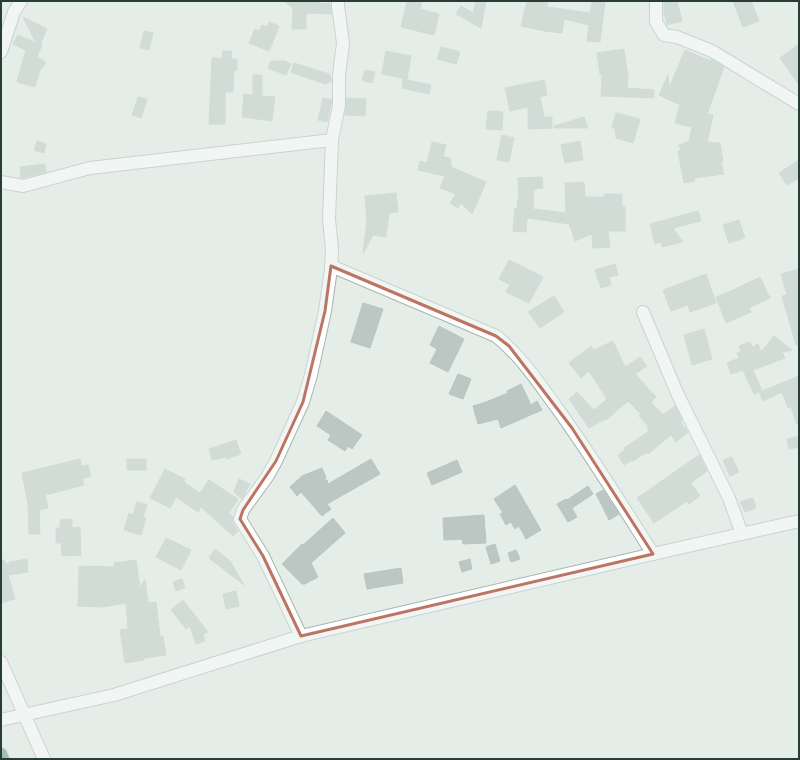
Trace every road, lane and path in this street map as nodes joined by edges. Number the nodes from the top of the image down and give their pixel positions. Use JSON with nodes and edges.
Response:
{"nodes":[{"id":1,"x":21,"y":1,"type":"edge"},
{"id":2,"x":338,"y":1,"type":"edge"},
{"id":3,"x":656,"y":1,"type":"edge"},
{"id":4,"x":1,"y":52,"type":"edge"},
{"id":5,"x":799,"y":104,"type":"edge"},
{"id":6,"x":332,"y":140,"type":"junction"},
{"id":7,"x":1,"y":182,"type":"edge"},
{"id":8,"x":331,"y":266,"type":"junction"},
{"id":9,"x":643,"y":312,"type":"dead end"},
{"id":10,"x":799,"y":522,"type":"edge"},
{"id":11,"x":742,"y":534,"type":"junction"},
{"id":12,"x":653,"y":554,"type":"junction"},
{"id":13,"x":301,"y":636,"type":"junction"},
{"id":14,"x":1,"y":662,"type":"edge"},
{"id":15,"x":25,"y":715,"type":"junction"},
{"id":16,"x":1,"y":720,"type":"edge"},
{"id":17,"x":1,"y":754,"type":"edge"},
{"id":18,"x":3,"y":759,"type":"edge"},
{"id":19,"x":44,"y":759,"type":"edge"}],
"edges":[{"from":1,"to":4,"type":"street"},
{"from":2,"to":6,"type":"street"},
{"from":3,"to":5,"type":"street"},
{"from":6,"to":7,"type":"street"},
{"from":6,"to":8,"type":"street"},
{"from":8,"to":12,"type":"street"},
{"from":8,"to":13,"type":"street"},
{"from":9,"to":11,"type":"street"},
{"from":10,"to":11,"type":"street"},
{"from":11,"to":12,"type":"street"},
{"from":12,"to":13,"type":"street"},
{"from":13,"to":15,"type":"street"},
{"from":14,"to":15,"type":"street"},
{"from":15,"to":16,"type":"street"},
{"from":15,"to":19,"type":"street"},
{"from":17,"to":18,"type":"highway"}]}
